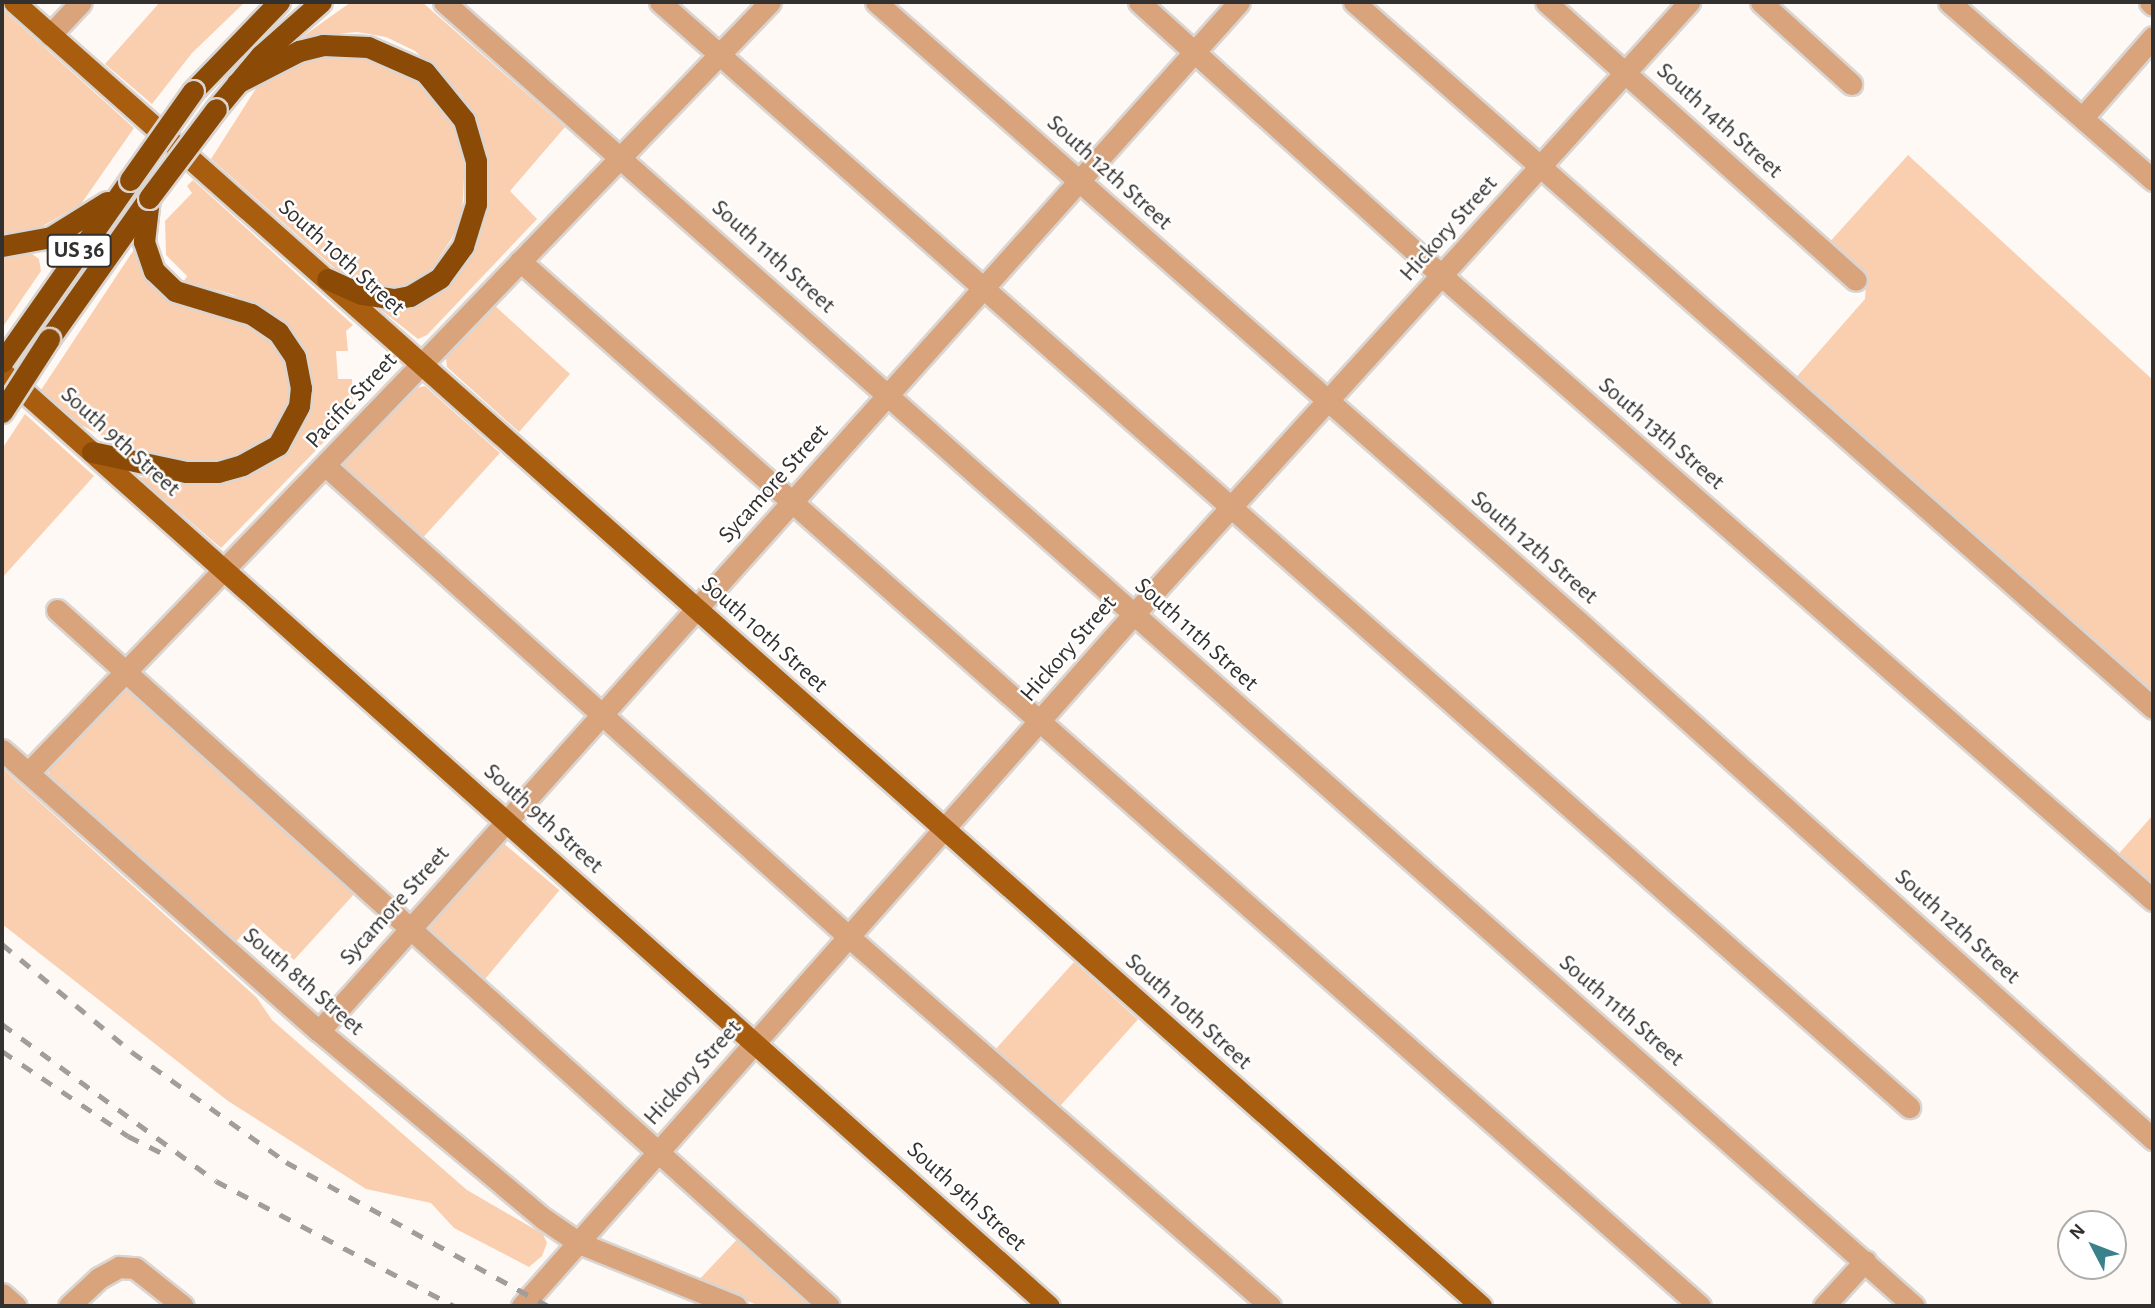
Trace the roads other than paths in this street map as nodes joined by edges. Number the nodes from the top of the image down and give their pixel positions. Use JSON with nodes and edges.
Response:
{"nodes":[{"id":1,"x":14,"y":2,"type":"edge"},
{"id":2,"x":80,"y":2,"type":"edge"},
{"id":3,"x":279,"y":2,"type":"edge"},
{"id":4,"x":321,"y":2,"type":"edge"},
{"id":5,"x":444,"y":2,"type":"edge"},
{"id":6,"x":660,"y":2,"type":"edge"},
{"id":7,"x":770,"y":2,"type":"edge"},
{"id":8,"x":876,"y":2,"type":"edge"},
{"id":9,"x":1139,"y":2,"type":"edge"},
{"id":10,"x":1239,"y":2,"type":"edge"},
{"id":11,"x":1354,"y":2,"type":"edge"},
{"id":12,"x":1546,"y":2,"type":"edge"},
{"id":13,"x":1689,"y":2,"type":"edge"},
{"id":14,"x":1761,"y":2,"type":"edge"},
{"id":15,"x":1949,"y":2,"type":"edge"},
{"id":16,"x":50,"y":35,"type":"junction"},
{"id":17,"x":2153,"y":37,"type":"edge"},
{"id":18,"x":1194,"y":51,"type":"junction"},
{"id":19,"x":718,"y":54,"type":"junction"},
{"id":20,"x":1625,"y":71,"type":"junction"},
{"id":21,"x":237,"y":83,"type":"junction"},
{"id":22,"x":1851,"y":84,"type":"dead end"},
{"id":23,"x":2084,"y":116,"type":"junction"},
{"id":24,"x":620,"y":157,"type":"junction"},
{"id":25,"x":1540,"y":167,"type":"junction"},
{"id":26,"x":2153,"y":180,"type":"edge"},
{"id":27,"x":1079,"y":181,"type":"junction"},
{"id":28,"x":126,"y":185,"type":"junction"},
{"id":29,"x":149,"y":198,"type":"junction"},
{"id":30,"x":2,"y":246,"type":"edge"},
{"id":31,"x":520,"y":261,"type":"junction"},
{"id":32,"x":1442,"y":276,"type":"junction"},
{"id":33,"x":327,"y":279,"type":"junction"},
{"id":34,"x":1856,"y":280,"type":"dead end"},
{"id":35,"x":984,"y":289,"type":"junction"},
{"id":36,"x":2,"y":362,"type":"edge"},
{"id":37,"x":422,"y":365,"type":"junction"},
{"id":38,"x":2,"y":372,"type":"edge"},
{"id":39,"x":888,"y":395,"type":"junction"},
{"id":40,"x":1329,"y":403,"type":"junction"},
{"id":41,"x":2,"y":412,"type":"edge"},
{"id":42,"x":92,"y":452,"type":"junction"},
{"id":43,"x":326,"y":466,"type":"junction"},
{"id":44,"x":792,"y":501,"type":"junction"},
{"id":45,"x":1232,"y":507,"type":"junction"},
{"id":46,"x":224,"y":571,"type":"junction"},
{"id":47,"x":57,"y":610,"type":"dead end"},
{"id":48,"x":697,"y":610,"type":"junction"},
{"id":49,"x":1133,"y":615,"type":"junction"},
{"id":50,"x":124,"y":675,"type":"junction"},
{"id":51,"x":2153,"y":708,"type":"edge"},
{"id":52,"x":603,"y":714,"type":"junction"},
{"id":53,"x":1038,"y":723,"type":"junction"},
{"id":54,"x":2,"y":750,"type":"edge"},
{"id":55,"x":28,"y":774,"type":"junction"},
{"id":56,"x":506,"y":821,"type":"junction"},
{"id":57,"x":944,"y":830,"type":"junction"},
{"id":58,"x":2153,"y":900,"type":"edge"},
{"id":59,"x":409,"y":930,"type":"junction"},
{"id":60,"x":849,"y":937,"type":"junction"},
{"id":61,"x":319,"y":1031,"type":"junction"},
{"id":62,"x":755,"y":1043,"type":"junction"},
{"id":63,"x":1909,"y":1107,"type":"dead end"},
{"id":64,"x":2153,"y":1139,"type":"edge"},
{"id":65,"x":660,"y":1150,"type":"junction"},
{"id":66,"x":579,"y":1243,"type":"junction"},
{"id":67,"x":1865,"y":1261,"type":"junction"},
{"id":68,"x":2,"y":1294,"type":"edge"},
{"id":69,"x":16,"y":1306,"type":"edge"},
{"id":70,"x":69,"y":1306,"type":"edge"},
{"id":71,"x":183,"y":1306,"type":"edge"},
{"id":72,"x":522,"y":1306,"type":"edge"},
{"id":73,"x":736,"y":1306,"type":"edge"},
{"id":74,"x":830,"y":1306,"type":"edge"},
{"id":75,"x":1049,"y":1306,"type":"edge"},
{"id":76,"x":1270,"y":1306,"type":"edge"},
{"id":77,"x":1481,"y":1306,"type":"edge"},
{"id":78,"x":1700,"y":1306,"type":"edge"},
{"id":79,"x":1824,"y":1306,"type":"edge"},
{"id":80,"x":1914,"y":1306,"type":"edge"}],
"edges":[{"from":1,"to":16,"type":"main road","name":"South 10th Street"},
{"from":2,"to":16,"type":"street"},
{"from":3,"to":28,"type":"highway","number":"US 36","bridge":true},
{"from":4,"to":21,"type":"highway","number":"US 36"},
{"from":5,"to":24,"type":"street","name":"South 11th Street"},
{"from":6,"to":19,"type":"street"},
{"from":7,"to":19,"type":"street","name":"Pacific Street"},
{"from":8,"to":27,"type":"street","name":"South 12th Street"},
{"from":9,"to":18,"type":"street","name":"South 13th Street"},
{"from":10,"to":18,"type":"street","name":"Sycamore Street"},
{"from":11,"to":25,"type":"street"},
{"from":12,"to":20,"type":"street","name":"South 14th Street"},
{"from":13,"to":20,"type":"street","name":"Hickory Street"},
{"from":14,"to":22,"type":"street"},
{"from":15,"to":23,"type":"street"},
{"from":16,"to":33,"type":"main road","name":"South 10th Street"},
{"from":17,"to":23,"type":"street"},
{"from":18,"to":27,"type":"street","name":"Sycamore Street"},
{"from":18,"to":32,"type":"street","name":"South 13th Street"},
{"from":19,"to":24,"type":"street","name":"Pacific Street"},
{"from":19,"to":35,"type":"street"},
{"from":20,"to":25,"type":"street","name":"Hickory Street"},
{"from":20,"to":34,"type":"street","name":"South 14th Street"},
{"from":21,"to":29,"type":"highway","number":"US 36","bridge":true},
{"from":21,"to":33,"type":"highway"},
{"from":23,"to":26,"type":"street"},
{"from":24,"to":31,"type":"street","name":"Pacific Street"},
{"from":24,"to":39,"type":"street","name":"South 11th Street"},
{"from":25,"to":32,"type":"street","name":"Hickory Street"},
{"from":25,"to":51,"type":"street"},
{"from":27,"to":35,"type":"street","name":"Sycamore Street"},
{"from":27,"to":40,"type":"street","name":"South 12th Street"},
{"from":28,"to":30,"type":"highway"},
{"from":28,"to":36,"type":"highway","number":"US 36"},
{"from":29,"to":41,"type":"highway","number":"US 36","bridge":true},
{"from":29,"to":42,"type":"highway"},
{"from":31,"to":37,"type":"street","name":"Pacific Street"},
{"from":31,"to":44,"type":"street"},
{"from":32,"to":40,"type":"street","name":"Hickory Street"},
{"from":32,"to":58,"type":"street","name":"South 13th Street"},
{"from":33,"to":37,"type":"main road","name":"South 10th Street"},
{"from":35,"to":39,"type":"street","name":"Sycamore Street"},
{"from":35,"to":45,"type":"street"},
{"from":37,"to":43,"type":"street","name":"Pacific Street"},
{"from":37,"to":48,"type":"main road","name":"South 10th Street"},
{"from":38,"to":42,"type":"main road","name":"South 9th Street"},
{"from":39,"to":44,"type":"street","name":"Sycamore Street"},
{"from":39,"to":49,"type":"street","name":"South 11th Street"},
{"from":40,"to":45,"type":"street","name":"Hickory Street"},
{"from":40,"to":64,"type":"street","name":"South 12th Street"},
{"from":42,"to":46,"type":"main road","name":"South 9th Street"},
{"from":43,"to":46,"type":"street","name":"Pacific Street"},
{"from":43,"to":52,"type":"street"},
{"from":44,"to":48,"type":"street","name":"Sycamore Street"},
{"from":44,"to":53,"type":"street"},
{"from":45,"to":49,"type":"street","name":"Hickory Street"},
{"from":45,"to":63,"type":"street"},
{"from":46,"to":50,"type":"street","name":"Pacific Street"},
{"from":46,"to":56,"type":"main road","name":"South 9th Street"},
{"from":47,"to":50,"type":"street"},
{"from":48,"to":52,"type":"street","name":"Sycamore Street"},
{"from":48,"to":57,"type":"main road","name":"South 10th Street"},
{"from":49,"to":53,"type":"street","name":"Hickory Street"},
{"from":49,"to":67,"type":"street","name":"South 11th Street"},
{"from":50,"to":55,"type":"street","name":"Pacific Street"},
{"from":50,"to":59,"type":"street"},
{"from":52,"to":56,"type":"street","name":"Sycamore Street"},
{"from":52,"to":60,"type":"street"},
{"from":53,"to":57,"type":"street","name":"Hickory Street"},
{"from":53,"to":78,"type":"street"},
{"from":54,"to":55,"type":"street","name":"South 8th Street"},
{"from":55,"to":61,"type":"street","name":"South 8th Street"},
{"from":56,"to":59,"type":"street","name":"Sycamore Street"},
{"from":56,"to":62,"type":"main road","name":"South 9th Street"},
{"from":57,"to":60,"type":"street","name":"Hickory Street"},
{"from":57,"to":77,"type":"main road","name":"South 10th Street"},
{"from":59,"to":61,"type":"street","name":"Sycamore Street"},
{"from":59,"to":65,"type":"street"},
{"from":60,"to":62,"type":"street","name":"Hickory Street"},
{"from":60,"to":76,"type":"street"},
{"from":61,"to":66,"type":"street","name":"South 8th Street"},
{"from":62,"to":65,"type":"street","name":"Hickory Street"},
{"from":62,"to":75,"type":"main road","name":"South 9th Street"},
{"from":65,"to":66,"type":"street","name":"Hickory Street"},
{"from":65,"to":74,"type":"street"},
{"from":66,"to":72,"type":"street","name":"Hickory Street"},
{"from":66,"to":73,"type":"street","name":"South 8th Street"},
{"from":67,"to":79,"type":"street"},
{"from":67,"to":80,"type":"street","name":"South 11th Street"},
{"from":68,"to":69,"type":"street"},
{"from":70,"to":71,"type":"street"}]}
